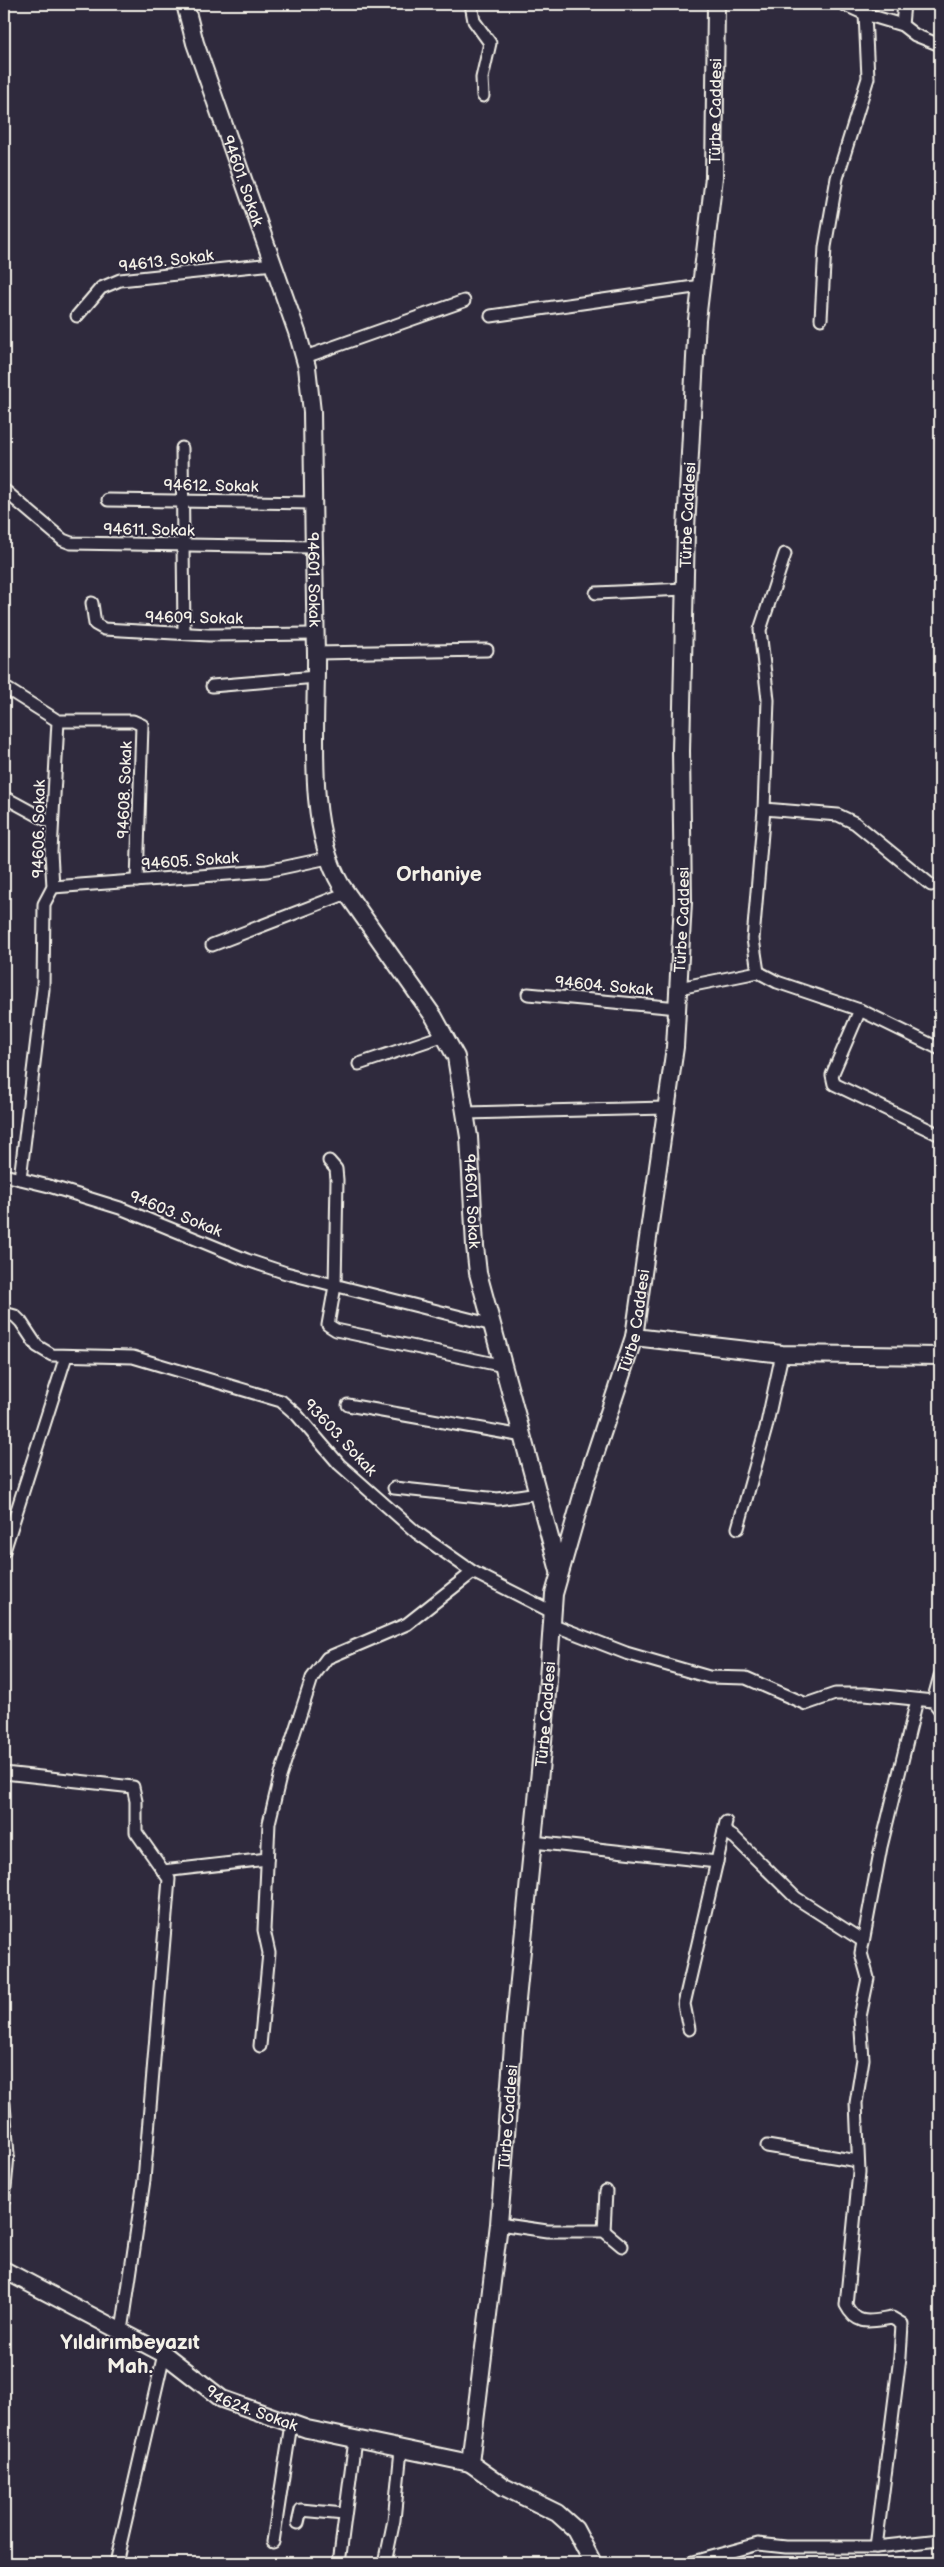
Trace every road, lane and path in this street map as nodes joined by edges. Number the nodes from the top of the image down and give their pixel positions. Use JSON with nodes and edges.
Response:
{"nodes":[{"id":1,"x":185,"y":4,"type":"edge"},
{"id":2,"x":471,"y":4,"type":"edge"},
{"id":3,"x":716,"y":4,"type":"edge"},
{"id":4,"x":843,"y":4,"type":"edge"},
{"id":5,"x":904,"y":4,"type":"edge"},
{"id":6,"x":865,"y":14,"type":"junction"},
{"id":7,"x":902,"y":25,"type":"junction"},
{"id":8,"x":940,"y":45,"type":"edge"},
{"id":9,"x":482,"y":96,"type":"dead end"},
{"id":10,"x":272,"y":264,"type":"junction"},
{"id":11,"x":701,"y":286,"type":"junction"},
{"id":12,"x":464,"y":301,"type":"dead end"},
{"id":13,"x":77,"y":316,"type":"dead end"},
{"id":14,"x":491,"y":316,"type":"dead end"},
{"id":15,"x":821,"y":319,"type":"dead end"},
{"id":16,"x":305,"y":357,"type":"junction"},
{"id":17,"x":182,"y":448,"type":"dead end"},
{"id":18,"x":4,"y":490,"type":"edge"},
{"id":19,"x":108,"y":500,"type":"dead end"},
{"id":20,"x":182,"y":500,"type":"junction"},
{"id":21,"x":314,"y":503,"type":"junction"},
{"id":22,"x":182,"y":546,"type":"junction"},
{"id":23,"x":313,"y":547,"type":"junction"},
{"id":24,"x":785,"y":554,"type":"dead end"},
{"id":25,"x":685,"y":589,"type":"junction"},
{"id":26,"x":596,"y":592,"type":"dead end"},
{"id":27,"x":92,"y":603,"type":"dead end"},
{"id":28,"x":184,"y":633,"type":"junction"},
{"id":29,"x":315,"y":634,"type":"junction"},
{"id":30,"x":487,"y":650,"type":"dead end"},
{"id":31,"x":316,"y":654,"type":"junction"},
{"id":32,"x":316,"y":677,"type":"junction"},
{"id":33,"x":212,"y":686,"type":"dead end"},
{"id":34,"x":4,"y":687,"type":"edge"},
{"id":35,"x":58,"y":721,"type":"junction"},
{"id":36,"x":4,"y":797,"type":"edge"},
{"id":37,"x":764,"y":809,"type":"junction"},
{"id":38,"x":52,"y":823,"type":"junction"},
{"id":39,"x":328,"y":858,"type":"junction"},
{"id":40,"x":137,"y":881,"type":"junction"},
{"id":41,"x":931,"y":884,"type":"dead end"},
{"id":42,"x":53,"y":887,"type":"junction"},
{"id":43,"x":346,"y":894,"type":"junction"},
{"id":44,"x":212,"y":945,"type":"dead end"},
{"id":45,"x":758,"y":972,"type":"junction"},
{"id":46,"x":679,"y":988,"type":"junction"},
{"id":47,"x":528,"y":994,"type":"dead end"},
{"id":48,"x":678,"y":1008,"type":"junction"},
{"id":49,"x":860,"y":1010,"type":"junction"},
{"id":50,"x":445,"y":1035,"type":"junction"},
{"id":51,"x":940,"y":1049,"type":"edge"},
{"id":52,"x":359,"y":1064,"type":"dead end"},
{"id":53,"x":666,"y":1108,"type":"junction"},
{"id":54,"x":466,"y":1113,"type":"junction"},
{"id":55,"x":940,"y":1135,"type":"edge"},
{"id":56,"x":329,"y":1161,"type":"dead end"},
{"id":57,"x":4,"y":1176,"type":"edge"},
{"id":58,"x":20,"y":1179,"type":"junction"},
{"id":59,"x":335,"y":1286,"type":"junction"},
{"id":60,"x":4,"y":1313,"type":"edge"},
{"id":61,"x":493,"y":1325,"type":"junction"},
{"id":62,"x":634,"y":1336,"type":"junction"},
{"id":63,"x":782,"y":1354,"type":"junction"},
{"id":64,"x":66,"y":1356,"type":"junction"},
{"id":65,"x":940,"y":1356,"type":"edge"},
{"id":66,"x":504,"y":1366,"type":"junction"},
{"id":67,"x":348,"y":1405,"type":"dead end"},
{"id":68,"x":523,"y":1436,"type":"junction"},
{"id":69,"x":394,"y":1488,"type":"dead end"},
{"id":70,"x":538,"y":1493,"type":"junction"},
{"id":71,"x":738,"y":1528,"type":"dead end"},
{"id":72,"x":4,"y":1551,"type":"edge"},
{"id":73,"x":560,"y":1571,"type":"junction"},
{"id":74,"x":473,"y":1572,"type":"junction"},
{"id":75,"x":552,"y":1618,"type":"junction"},
{"id":76,"x":940,"y":1676,"type":"edge"},
{"id":77,"x":917,"y":1700,"type":"junction"},
{"id":78,"x":936,"y":1705,"type":"edge"},
{"id":79,"x":4,"y":1773,"type":"edge"},
{"id":80,"x":533,"y":1842,"type":"junction"},
{"id":81,"x":267,"y":1859,"type":"junction"},
{"id":82,"x":717,"y":1862,"type":"junction"},
{"id":83,"x":163,"y":1871,"type":"junction"},
{"id":84,"x":863,"y":1941,"type":"junction"},
{"id":85,"x":689,"y":2028,"type":"dead end"},
{"id":86,"x":260,"y":2046,"type":"dead end"},
{"id":87,"x":4,"y":2104,"type":"edge"},
{"id":88,"x":767,"y":2146,"type":"dead end"},
{"id":89,"x":858,"y":2161,"type":"junction"},
{"id":90,"x":606,"y":2191,"type":"dead end"},
{"id":91,"x":4,"y":2199,"type":"edge"},
{"id":92,"x":499,"y":2224,"type":"junction"},
{"id":93,"x":604,"y":2231,"type":"junction"},
{"id":94,"x":622,"y":2246,"type":"dead end"},
{"id":95,"x":4,"y":2270,"type":"edge"},
{"id":96,"x":122,"y":2331,"type":"junction"},
{"id":97,"x":164,"y":2354,"type":"junction"},
{"id":98,"x":291,"y":2424,"type":"junction"},
{"id":99,"x":355,"y":2440,"type":"junction"},
{"id":100,"x":401,"y":2450,"type":"junction"},
{"id":101,"x":470,"y":2463,"type":"junction"},
{"id":102,"x":344,"y":2514,"type":"junction"},
{"id":103,"x":298,"y":2523,"type":"dead end"},
{"id":104,"x":940,"y":2540,"type":"edge"},
{"id":105,"x":273,"y":2542,"type":"dead end"},
{"id":106,"x":876,"y":2547,"type":"junction"},
{"id":107,"x":116,"y":2563,"type":"edge"},
{"id":108,"x":338,"y":2563,"type":"edge"},
{"id":109,"x":385,"y":2563,"type":"edge"},
{"id":110,"x":592,"y":2563,"type":"edge"},
{"id":111,"x":688,"y":2563,"type":"edge"}],
"edges":[{"from":1,"to":10,"type":"street","name":"94601. Sokak"},
{"from":2,"to":9,"type":"street"},
{"from":3,"to":11,"type":"street","name":"Türbe Caddesi"},
{"from":4,"to":6,"type":"street"},
{"from":5,"to":7,"type":"street"},
{"from":6,"to":7,"type":"street"},
{"from":6,"to":15,"type":"street"},
{"from":7,"to":8,"type":"street"},
{"from":10,"to":13,"type":"street","name":"94613. Sokak"},
{"from":10,"to":16,"type":"street","name":"94601. Sokak"},
{"from":11,"to":14,"type":"street"},
{"from":11,"to":25,"type":"street","name":"Türbe Caddesi"},
{"from":12,"to":16,"type":"street"},
{"from":16,"to":21,"type":"street","name":"94601. Sokak"},
{"from":17,"to":20,"type":"street"},
{"from":18,"to":22,"type":"street","name":"94611. Sokak"},
{"from":19,"to":20,"type":"street","name":"94612. Sokak"},
{"from":20,"to":21,"type":"street","name":"94612. Sokak"},
{"from":20,"to":22,"type":"street"},
{"from":21,"to":23,"type":"street","name":"94601. Sokak"},
{"from":22,"to":23,"type":"street","name":"94611. Sokak"},
{"from":22,"to":28,"type":"street"},
{"from":23,"to":29,"type":"street","name":"94601. Sokak"},
{"from":24,"to":37,"type":"street"},
{"from":25,"to":26,"type":"street"},
{"from":25,"to":46,"type":"street","name":"Türbe Caddesi"},
{"from":27,"to":28,"type":"street","name":"94609. Sokak"},
{"from":28,"to":29,"type":"street","name":"94609. Sokak"},
{"from":29,"to":31,"type":"street","name":"94601. Sokak"},
{"from":30,"to":31,"type":"street"},
{"from":31,"to":32,"type":"street","name":"94601. Sokak"},
{"from":32,"to":33,"type":"street"},
{"from":32,"to":39,"type":"street","name":"94601. Sokak"},
{"from":34,"to":35,"type":"street"},
{"from":35,"to":38,"type":"street","name":"94606. Sokak"},
{"from":35,"to":40,"type":"street","name":"94608. Sokak"},
{"from":36,"to":38,"type":"street"},
{"from":37,"to":41,"type":"street"},
{"from":37,"to":45,"type":"street"},
{"from":38,"to":42,"type":"street","name":"94606. Sokak"},
{"from":39,"to":40,"type":"street","name":"94605. Sokak"},
{"from":39,"to":43,"type":"street","name":"94601. Sokak"},
{"from":40,"to":42,"type":"street","name":"94605. Sokak"},
{"from":42,"to":58,"type":"street","name":"94606. Sokak"},
{"from":43,"to":44,"type":"street"},
{"from":43,"to":50,"type":"street","name":"94601. Sokak"},
{"from":45,"to":46,"type":"street"},
{"from":45,"to":49,"type":"street"},
{"from":46,"to":48,"type":"street","name":"Türbe Caddesi"},
{"from":47,"to":48,"type":"street","name":"94604. Sokak"},
{"from":48,"to":53,"type":"street","name":"Türbe Caddesi"},
{"from":49,"to":51,"type":"street"},
{"from":49,"to":55,"type":"street"},
{"from":50,"to":52,"type":"street"},
{"from":50,"to":54,"type":"street","name":"94601. Sokak"},
{"from":53,"to":54,"type":"street"},
{"from":53,"to":62,"type":"street","name":"Türbe Caddesi"},
{"from":54,"to":61,"type":"street","name":"94601. Sokak"},
{"from":56,"to":59,"type":"street"},
{"from":57,"to":58,"type":"street","name":"94603. Sokak"},
{"from":58,"to":59,"type":"street","name":"94603. Sokak"},
{"from":59,"to":61,"type":"street","name":"94603. Sokak"},
{"from":59,"to":66,"type":"street"},
{"from":60,"to":64,"type":"street","name":"93603. Sokak"},
{"from":61,"to":66,"type":"street","name":"94601. Sokak"},
{"from":62,"to":63,"type":"street"},
{"from":62,"to":73,"type":"street","name":"Türbe Caddesi"},
{"from":63,"to":65,"type":"street"},
{"from":63,"to":71,"type":"street"},
{"from":64,"to":72,"type":"street"},
{"from":64,"to":74,"type":"street","name":"93603. Sokak"},
{"from":66,"to":68,"type":"street","name":"94601. Sokak"},
{"from":67,"to":68,"type":"street"},
{"from":68,"to":70,"type":"street","name":"94601. Sokak"},
{"from":69,"to":70,"type":"street"},
{"from":70,"to":73,"type":"street","name":"94601. Sokak"},
{"from":73,"to":75,"type":"street","name":"Türbe Caddesi"},
{"from":74,"to":75,"type":"street","name":"93603. Sokak"},
{"from":74,"to":81,"type":"street"},
{"from":75,"to":77,"type":"street","name":"93603. Sokak"},
{"from":75,"to":80,"type":"street","name":"Türbe Caddesi"},
{"from":76,"to":78,"type":"street"},
{"from":77,"to":78,"type":"street","name":"93603. Sokak"},
{"from":77,"to":84,"type":"street"},
{"from":79,"to":83,"type":"street"},
{"from":80,"to":82,"type":"street"},
{"from":80,"to":92,"type":"street","name":"Türbe Caddesi"},
{"from":81,"to":83,"type":"street"},
{"from":81,"to":86,"type":"street"},
{"from":82,"to":84,"type":"street"},
{"from":82,"to":85,"type":"street"},
{"from":83,"to":96,"type":"street"},
{"from":84,"to":89,"type":"street"},
{"from":87,"to":91,"type":"street"},
{"from":88,"to":89,"type":"street"},
{"from":89,"to":106,"type":"street"},
{"from":90,"to":93,"type":"street"},
{"from":92,"to":93,"type":"street"},
{"from":92,"to":101,"type":"street","name":"Türbe Caddesi"},
{"from":93,"to":94,"type":"street"},
{"from":95,"to":96,"type":"street","name":"94624. Sokak"},
{"from":96,"to":97,"type":"street","name":"94624. Sokak"},
{"from":97,"to":98,"type":"street","name":"94624. Sokak"},
{"from":97,"to":107,"type":"street"},
{"from":98,"to":99,"type":"street","name":"94624. Sokak"},
{"from":98,"to":105,"type":"street"},
{"from":99,"to":100,"type":"street","name":"94624. Sokak"},
{"from":99,"to":102,"type":"street"},
{"from":100,"to":101,"type":"street","name":"94624. Sokak"},
{"from":100,"to":109,"type":"street"},
{"from":101,"to":110,"type":"street"},
{"from":102,"to":103,"type":"street"},
{"from":102,"to":108,"type":"street"},
{"from":104,"to":106,"type":"street"},
{"from":106,"to":111,"type":"street"}]}
